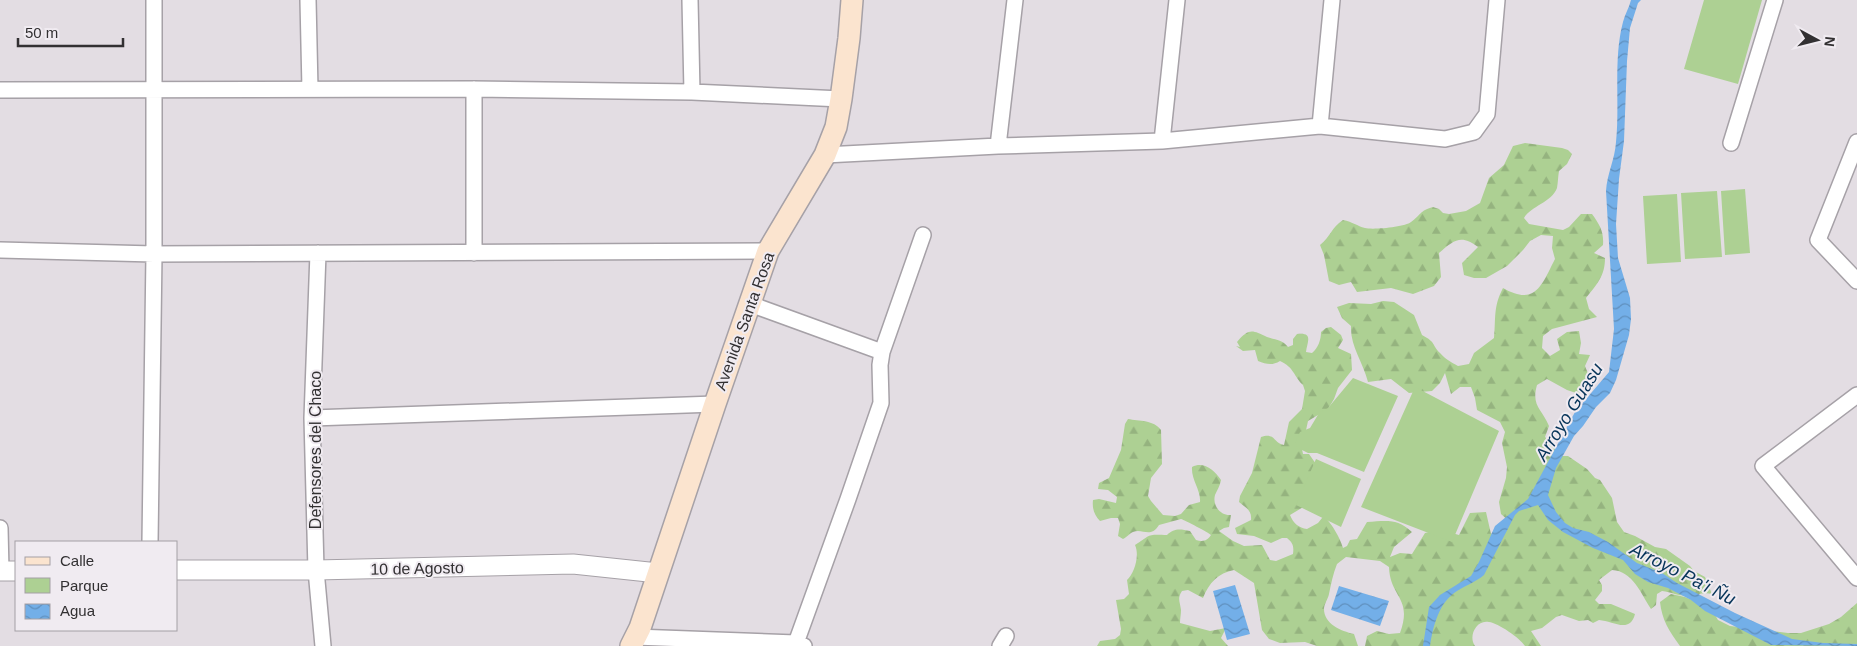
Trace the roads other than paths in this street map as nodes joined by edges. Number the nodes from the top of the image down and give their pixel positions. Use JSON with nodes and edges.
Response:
{"nodes":[{"id":1,"x":154,"y":0,"type":"edge"},
{"id":2,"x":308,"y":0,"type":"edge"},
{"id":3,"x":690,"y":0,"type":"edge"},
{"id":4,"x":852,"y":0,"type":"edge"},
{"id":5,"x":1015,"y":0,"type":"edge"},
{"id":6,"x":1177,"y":0,"type":"edge"},
{"id":7,"x":1332,"y":0,"type":"edge"},
{"id":8,"x":1497,"y":0,"type":"edge"},
{"id":9,"x":1775,"y":0,"type":"edge"},
{"id":10,"x":310,"y":89,"type":"junction"},
{"id":11,"x":0,"y":90,"type":"edge"},
{"id":12,"x":156,"y":90,"type":"junction"},
{"id":13,"x":474,"y":90,"type":"junction"},
{"id":14,"x":692,"y":92,"type":"junction"},
{"id":15,"x":841,"y":100,"type":"junction"},
{"id":16,"x":1320,"y":126,"type":"junction"},
{"id":17,"x":1162,"y":141,"type":"junction"},
{"id":18,"x":1857,"y":142,"type":"edge"},
{"id":19,"x":1731,"y":143,"type":"dead end"},
{"id":20,"x":998,"y":146,"type":"junction"},
{"id":21,"x":826,"y":155,"type":"junction"},
{"id":22,"x":923,"y":235,"type":"dead end"},
{"id":23,"x":0,"y":250,"type":"edge"},
{"id":24,"x":768,"y":251,"type":"junction"},
{"id":25,"x":318,"y":253,"type":"junction"},
{"id":26,"x":474,"y":253,"type":"junction"},
{"id":27,"x":154,"y":254,"type":"junction"},
{"id":28,"x":1857,"y":281,"type":"edge"},
{"id":29,"x":750,"y":304,"type":"junction"},
{"id":30,"x":882,"y":352,"type":"junction"},
{"id":31,"x":1857,"y":395,"type":"edge"},
{"id":32,"x":715,"y":404,"type":"junction"},
{"id":33,"x":312,"y":418,"type":"junction"},
{"id":34,"x":0,"y":528,"type":"edge"},
{"id":35,"x":150,"y":541,"type":"edge"},
{"id":36,"x":178,"y":570,"type":"edge"},
{"id":37,"x":316,"y":570,"type":"junction"},
{"id":38,"x":0,"y":571,"type":"edge"},
{"id":39,"x":15,"y":571,"type":"edge"},
{"id":40,"x":658,"y":573,"type":"junction"},
{"id":41,"x":0,"y":578,"type":"edge"},
{"id":42,"x":1857,"y":578,"type":"edge"},
{"id":43,"x":633,"y":642,"type":"edge"},
{"id":44,"x":800,"y":644,"type":"edge"},
{"id":45,"x":324,"y":646,"type":"edge"}],
"edges":[{"from":1,"to":12,"type":"street"},
{"from":2,"to":10,"type":"street"},
{"from":3,"to":14,"type":"street"},
{"from":4,"to":15,"type":"main road","name":"Avenida Santa Rosa"},
{"from":5,"to":20,"type":"street"},
{"from":6,"to":17,"type":"street"},
{"from":7,"to":16,"type":"street"},
{"from":8,"to":16,"type":"street"},
{"from":9,"to":19,"type":"street"},
{"from":10,"to":12,"type":"street"},
{"from":10,"to":13,"type":"street"},
{"from":11,"to":12,"type":"street"},
{"from":12,"to":27,"type":"street"},
{"from":13,"to":14,"type":"street"},
{"from":13,"to":26,"type":"street"},
{"from":14,"to":15,"type":"street"},
{"from":15,"to":21,"type":"main road","name":"Avenida Santa Rosa"},
{"from":16,"to":17,"type":"street"},
{"from":17,"to":20,"type":"street"},
{"from":18,"to":28,"type":"street"},
{"from":20,"to":21,"type":"street"},
{"from":21,"to":24,"type":"main road","name":"Avenida Santa Rosa"},
{"from":22,"to":30,"type":"street"},
{"from":23,"to":27,"type":"street"},
{"from":24,"to":26,"type":"street"},
{"from":24,"to":29,"type":"main road","name":"Avenida Santa Rosa"},
{"from":25,"to":26,"type":"street"},
{"from":25,"to":27,"type":"street"},
{"from":25,"to":33,"type":"street","name":"Defensores del Chaco"},
{"from":27,"to":35,"type":"street"},
{"from":29,"to":30,"type":"street"},
{"from":29,"to":32,"type":"main road","name":"Avenida Santa Rosa"},
{"from":30,"to":44,"type":"street"},
{"from":31,"to":42,"type":"street"},
{"from":32,"to":33,"type":"street"},
{"from":32,"to":40,"type":"main road","name":"Avenida Santa Rosa"},
{"from":33,"to":37,"type":"street","name":"Defensores del Chaco"},
{"from":34,"to":38,"type":"street"},
{"from":36,"to":37,"type":"street","name":"10 de Agosto"},
{"from":37,"to":40,"type":"street","name":"10 de Agosto"},
{"from":37,"to":45,"type":"street","name":"Defensores del Chaco"},
{"from":38,"to":39,"type":"street"},
{"from":38,"to":41,"type":"street"},
{"from":40,"to":43,"type":"main road","name":"Avenida Santa Rosa"},
{"from":43,"to":44,"type":"street"}]}
